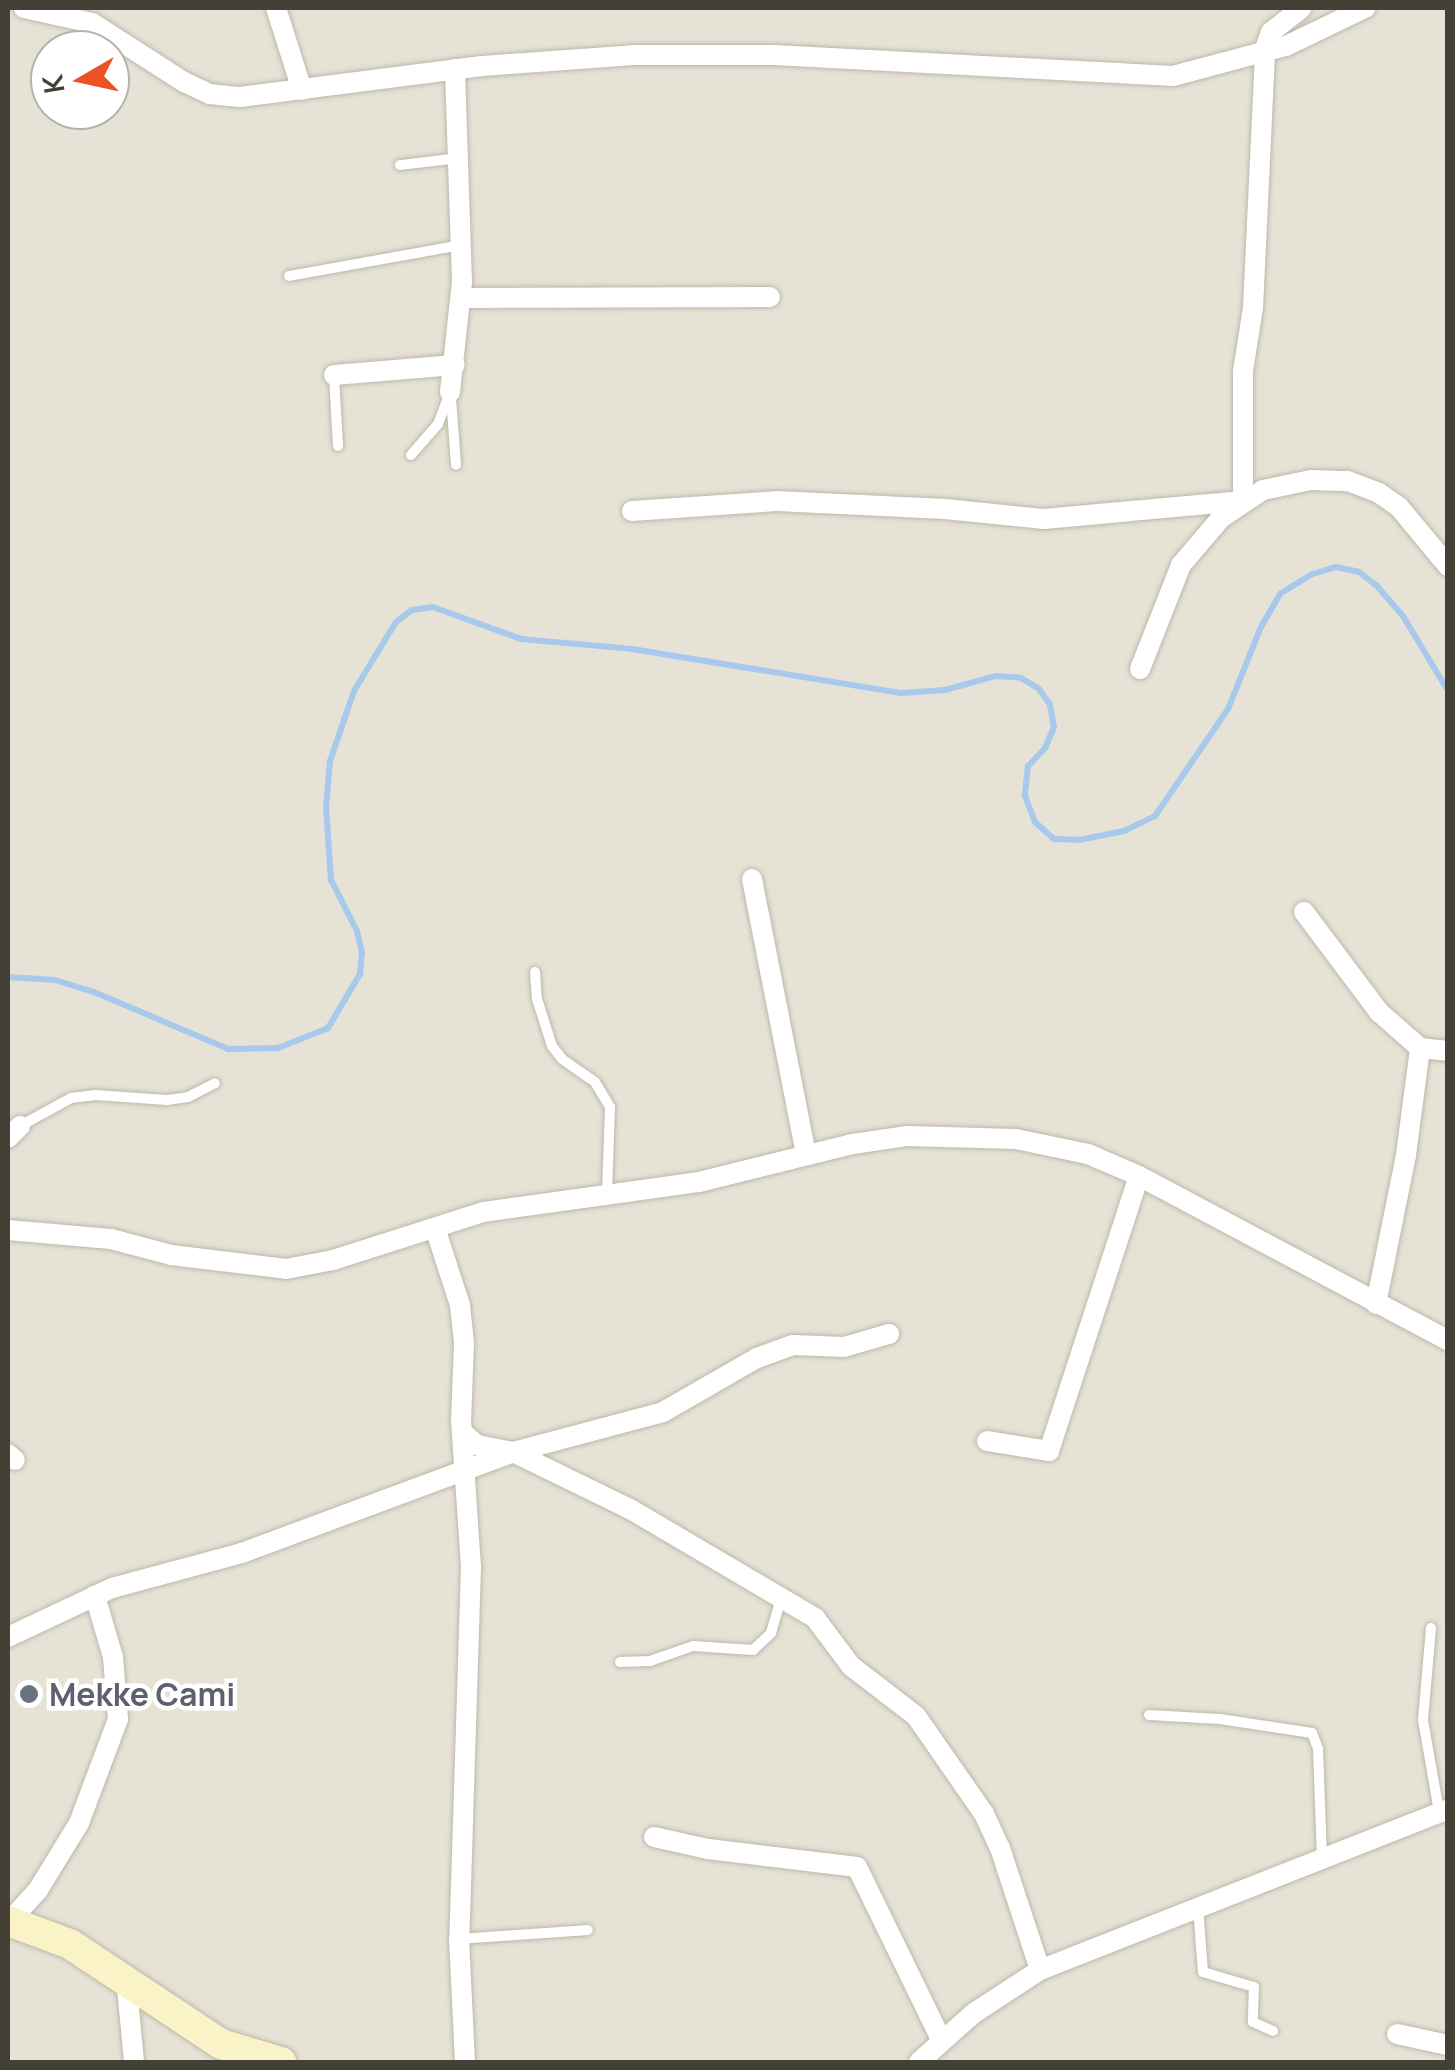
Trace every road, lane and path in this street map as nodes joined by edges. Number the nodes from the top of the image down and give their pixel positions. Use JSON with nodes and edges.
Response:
{"nodes":[{"id":1,"x":24,"y":8,"type":"edge"},
{"id":2,"x":276,"y":8,"type":"edge"},
{"id":3,"x":1365,"y":8,"type":"edge"},
{"id":4,"x":8,"y":9,"type":"edge"},
{"id":5,"x":1296,"y":9,"type":"edge"},
{"id":6,"x":1266,"y":48,"type":"junction"},
{"id":7,"x":456,"y":69,"type":"junction"},
{"id":8,"x":302,"y":90,"type":"junction"},
{"id":9,"x":460,"y":158,"type":"junction"},
{"id":10,"x":400,"y":165,"type":"dead end"},
{"id":11,"x":463,"y":245,"type":"junction"},
{"id":12,"x":290,"y":276,"type":"dead end"},
{"id":13,"x":461,"y":298,"type":"junction"},
{"id":14,"x":770,"y":298,"type":"dead end"},
{"id":15,"x":455,"y":365,"type":"junction"},
{"id":16,"x":334,"y":375,"type":"joint"},
{"id":17,"x":450,"y":392,"type":"junction"},
{"id":18,"x":338,"y":446,"type":"dead end"},
{"id":19,"x":411,"y":455,"type":"dead end"},
{"id":20,"x":456,"y":464,"type":"dead end"},
{"id":21,"x":1243,"y":501,"type":"junction"},
{"id":22,"x":632,"y":511,"type":"dead end"},
{"id":23,"x":1448,"y":566,"type":"edge"},
{"id":24,"x":1140,"y":669,"type":"dead end"},
{"id":25,"x":752,"y":879,"type":"dead end"},
{"id":26,"x":1304,"y":912,"type":"dead end"},
{"id":27,"x":535,"y":972,"type":"dead end"},
{"id":28,"x":1420,"y":1048,"type":"junction"},
{"id":29,"x":1448,"y":1050,"type":"edge"},
{"id":30,"x":215,"y":1083,"type":"dead end"},
{"id":31,"x":14,"y":1132,"type":"edge"},
{"id":32,"x":806,"y":1155,"type":"junction"},
{"id":33,"x":1139,"y":1176,"type":"junction"},
{"id":34,"x":607,"y":1195,"type":"junction"},
{"id":35,"x":434,"y":1228,"type":"junction"},
{"id":36,"x":8,"y":1230,"type":"edge"},
{"id":37,"x":1376,"y":1304,"type":"junction"},
{"id":38,"x":890,"y":1334,"type":"dead end"},
{"id":39,"x":1448,"y":1340,"type":"edge"},
{"id":40,"x":462,"y":1432,"type":"junction"},
{"id":41,"x":987,"y":1441,"type":"dead end"},
{"id":42,"x":513,"y":1452,"type":"junction"},
{"id":43,"x":465,"y":1470,"type":"junction"},
{"id":44,"x":95,"y":1596,"type":"junction"},
{"id":45,"x":782,"y":1599,"type":"junction"},
{"id":46,"x":1431,"y":1628,"type":"dead end"},
{"id":47,"x":8,"y":1637,"type":"edge"},
{"id":48,"x":620,"y":1662,"type":"dead end"},
{"id":49,"x":1149,"y":1715,"type":"dead end"},
{"id":50,"x":1443,"y":1811,"type":"edge"},
{"id":51,"x":654,"y":1837,"type":"dead end"},
{"id":52,"x":1322,"y":1858,"type":"junction"},
{"id":53,"x":1198,"y":1906,"type":"junction"},
{"id":54,"x":8,"y":1922,"type":"edge"},
{"id":55,"x":588,"y":1930,"type":"dead end"},
{"id":56,"x":459,"y":1939,"type":"junction"},
{"id":57,"x":1040,"y":1970,"type":"junction"},
{"id":58,"x":126,"y":1977,"type":"junction"},
{"id":59,"x":1273,"y":2031,"type":"dead end"},
{"id":60,"x":1397,"y":2034,"type":"dead end"},
{"id":61,"x":941,"y":2039,"type":"junction"},
{"id":62,"x":1448,"y":2045,"type":"edge"},
{"id":63,"x":134,"y":2062,"type":"edge"},
{"id":64,"x":281,"y":2062,"type":"edge"},
{"id":65,"x":465,"y":2062,"type":"edge"},
{"id":66,"x":919,"y":2062,"type":"edge"}],
"edges":[{"from":1,"to":4,"type":"street"},
{"from":1,"to":8,"type":"street"},
{"from":2,"to":8,"type":"street"},
{"from":3,"to":6,"type":"street"},
{"from":5,"to":6,"type":"street"},
{"from":6,"to":7,"type":"street"},
{"from":6,"to":21,"type":"street"},
{"from":7,"to":8,"type":"street"},
{"from":7,"to":9,"type":"street"},
{"from":9,"to":10,"type":"lane"},
{"from":9,"to":11,"type":"street"},
{"from":11,"to":12,"type":"lane"},
{"from":11,"to":13,"type":"street"},
{"from":13,"to":14,"type":"street"},
{"from":13,"to":15,"type":"street"},
{"from":15,"to":16,"type":"street"},
{"from":15,"to":17,"type":"street"},
{"from":16,"to":18,"type":"lane"},
{"from":17,"to":19,"type":"lane"},
{"from":17,"to":20,"type":"lane"},
{"from":21,"to":22,"type":"street"},
{"from":21,"to":23,"type":"street"},
{"from":21,"to":24,"type":"street"},
{"from":25,"to":32,"type":"street"},
{"from":26,"to":28,"type":"street"},
{"from":27,"to":34,"type":"lane"},
{"from":28,"to":29,"type":"street"},
{"from":28,"to":37,"type":"street"},
{"from":30,"to":31,"type":"lane"},
{"from":32,"to":33,"type":"street"},
{"from":32,"to":34,"type":"street"},
{"from":33,"to":37,"type":"street"},
{"from":33,"to":41,"type":"street"},
{"from":34,"to":35,"type":"street"},
{"from":35,"to":36,"type":"street"},
{"from":35,"to":40,"type":"street"},
{"from":37,"to":39,"type":"street"},
{"from":38,"to":42,"type":"street"},
{"from":40,"to":42,"type":"street"},
{"from":40,"to":43,"type":"street"},
{"from":42,"to":43,"type":"street"},
{"from":42,"to":45,"type":"street"},
{"from":43,"to":44,"type":"street"},
{"from":43,"to":56,"type":"street"},
{"from":44,"to":47,"type":"street"},
{"from":44,"to":54,"type":"street"},
{"from":45,"to":48,"type":"lane"},
{"from":45,"to":57,"type":"street"},
{"from":46,"to":50,"type":"lane"},
{"from":49,"to":52,"type":"lane"},
{"from":50,"to":52,"type":"street"},
{"from":51,"to":61,"type":"street"},
{"from":52,"to":53,"type":"street"},
{"from":53,"to":57,"type":"street"},
{"from":53,"to":59,"type":"lane"},
{"from":54,"to":58,"type":"street"},
{"from":55,"to":56,"type":"lane"},
{"from":56,"to":65,"type":"street"},
{"from":57,"to":61,"type":"street"},
{"from":58,"to":63,"type":"street"},
{"from":58,"to":64,"type":"street"},
{"from":60,"to":62,"type":"street"},
{"from":61,"to":66,"type":"street"}]}
